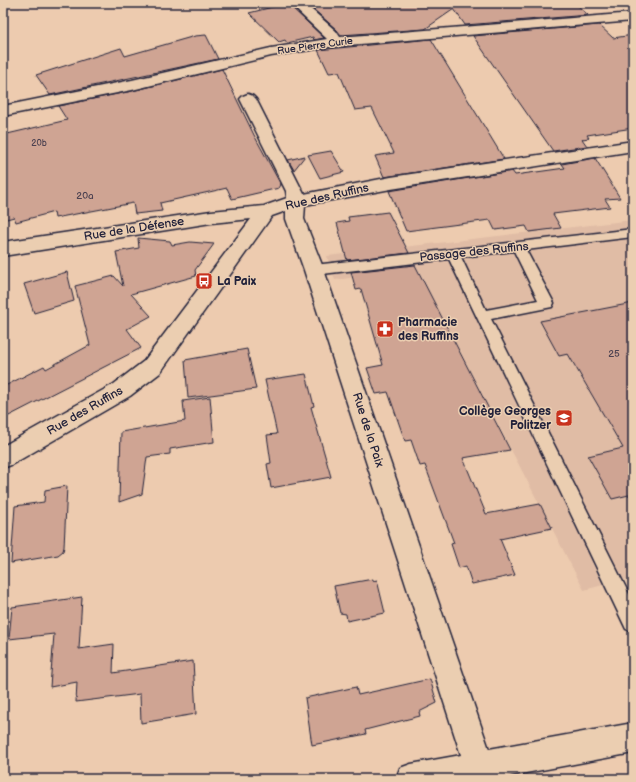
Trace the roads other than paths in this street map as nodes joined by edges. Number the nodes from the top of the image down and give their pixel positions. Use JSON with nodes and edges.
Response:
{"nodes":[{"id":1,"x":296,"y":3,"type":"edge"},
{"id":2,"x":633,"y":17,"type":"edge"},
{"id":3,"x":336,"y":42,"type":"junction"},
{"id":4,"x":248,"y":99,"type":"dead end"},
{"id":5,"x":3,"y":111,"type":"edge"},
{"id":6,"x":633,"y":146,"type":"edge"},
{"id":7,"x":296,"y":201,"type":"junction"},
{"id":8,"x":266,"y":212,"type":"junction"},
{"id":9,"x":633,"y":233,"type":"edge"},
{"id":10,"x":518,"y":247,"type":"junction"},
{"id":11,"x":3,"y":249,"type":"edge"},
{"id":12,"x":453,"y":254,"type":"junction"},
{"id":13,"x":314,"y":270,"type":"junction"},
{"id":14,"x":482,"y":316,"type":"junction"},
{"id":15,"x":3,"y":458,"type":"edge"},
{"id":16,"x":633,"y":622,"type":"edge"},
{"id":17,"x":633,"y":738,"type":"edge"},
{"id":18,"x":480,"y":767,"type":"junction"},
{"id":19,"x":411,"y":779,"type":"edge"}],
"edges":[{"from":1,"to":3,"type":"street"},
{"from":2,"to":3,"type":"street","name":"Rue Pierre Curie"},
{"from":3,"to":5,"type":"street","name":"Rue Pierre Curie"},
{"from":4,"to":7,"type":"street","name":"Rue de la Paix"},
{"from":6,"to":7,"type":"street","name":"Rue des Ruffins"},
{"from":7,"to":8,"type":"street","name":"Rue des Ruffins"},
{"from":7,"to":13,"type":"street","name":"Rue de la Paix"},
{"from":8,"to":11,"type":"street","name":"Rue de la Défense"},
{"from":8,"to":15,"type":"street","name":"Rue des Ruffins"},
{"from":9,"to":10,"type":"lane","name":"Passage des Ruffins"},
{"from":10,"to":12,"type":"lane","name":"Passage des Ruffins"},
{"from":10,"to":14,"type":"lane"},
{"from":12,"to":13,"type":"lane","name":"Passage des Ruffins"},
{"from":12,"to":14,"type":"lane"},
{"from":13,"to":18,"type":"street","name":"Rue de la Paix"},
{"from":14,"to":16,"type":"lane"},
{"from":17,"to":18,"type":"street"},
{"from":18,"to":19,"type":"street"}]}
